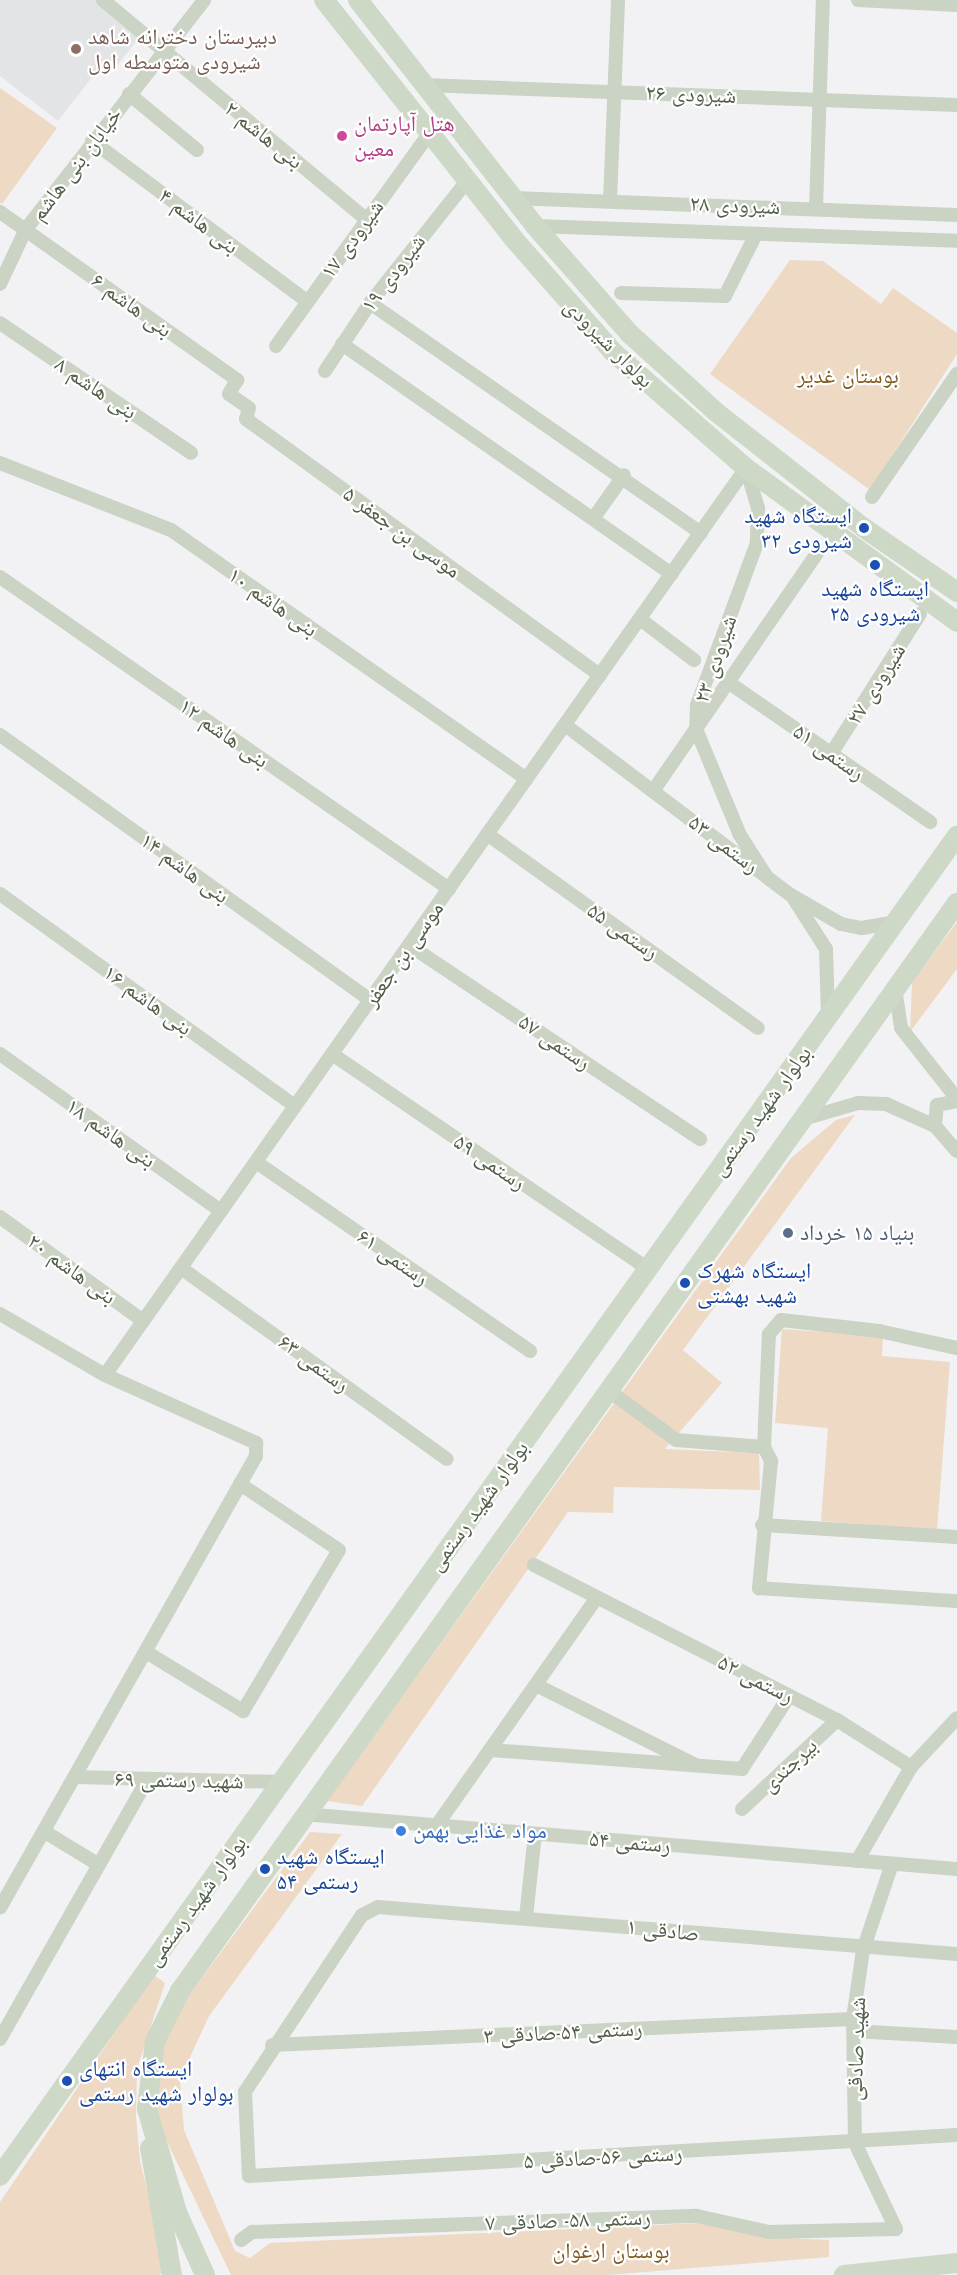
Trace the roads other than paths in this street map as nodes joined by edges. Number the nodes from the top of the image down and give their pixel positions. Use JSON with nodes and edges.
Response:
{"nodes":[{"id":1,"x":103,"y":0,"type":"edge"},
{"id":2,"x":204,"y":0,"type":"edge"},
{"id":3,"x":324,"y":0,"type":"edge"},
{"id":4,"x":358,"y":0,"type":"edge"},
{"id":5,"x":618,"y":0,"type":"edge"},
{"id":6,"x":823,"y":0,"type":"edge"},
{"id":7,"x":858,"y":0,"type":"edge"},
{"id":8,"x":957,"y":5,"type":"edge"},
{"id":9,"x":163,"y":51,"type":"junction"},
{"id":10,"x":424,"y":85,"type":"junction"},
{"id":11,"x":615,"y":91,"type":"junction"},
{"id":12,"x":129,"y":94,"type":"junction"},
{"id":13,"x":820,"y":98,"type":"junction"},
{"id":14,"x":957,"y":105,"type":"edge"},
{"id":15,"x":429,"y":134,"type":"junction"},
{"id":16,"x":92,"y":141,"type":"junction"},
{"id":17,"x":197,"y":150,"type":"dead end"},
{"id":18,"x":468,"y":180,"type":"junction"},
{"id":19,"x":513,"y":198,"type":"junction"},
{"id":20,"x":610,"y":201,"type":"junction"},
{"id":21,"x":816,"y":208,"type":"junction"},
{"id":22,"x":0,"y":212,"type":"edge"},
{"id":23,"x":957,"y":215,"type":"edge"},
{"id":24,"x":366,"y":219,"type":"junction"},
{"id":25,"x":535,"y":226,"type":"junction"},
{"id":26,"x":26,"y":229,"type":"junction"},
{"id":27,"x":756,"y":234,"type":"junction"},
{"id":28,"x":957,"y":241,"type":"edge"},
{"id":29,"x":0,"y":284,"type":"edge"},
{"id":30,"x":621,"y":293,"type":"dead end"},
{"id":31,"x":307,"y":301,"type":"junction"},
{"id":32,"x":369,"y":303,"type":"junction"},
{"id":33,"x":0,"y":323,"type":"edge"},
{"id":34,"x":342,"y":344,"type":"junction"},
{"id":35,"x":276,"y":346,"type":"dead end"},
{"id":36,"x":324,"y":371,"type":"dead end"},
{"id":37,"x":957,"y":374,"type":"edge"},
{"id":38,"x":237,"y":380,"type":"joint"},
{"id":39,"x":191,"y":453,"type":"dead end"},
{"id":40,"x":0,"y":463,"type":"edge"},
{"id":41,"x":746,"y":468,"type":"junction"},
{"id":42,"x":624,"y":475,"type":"junction"},
{"id":43,"x":872,"y":496,"type":"dead end"},
{"id":44,"x":595,"y":516,"type":"junction"},
{"id":45,"x":701,"y":533,"type":"junction"},
{"id":46,"x":817,"y":554,"type":"dead end"},
{"id":47,"x":672,"y":574,"type":"junction"},
{"id":48,"x":0,"y":577,"type":"edge"},
{"id":49,"x":957,"y":592,"type":"edge"},
{"id":50,"x":920,"y":614,"type":"dead end"},
{"id":51,"x":640,"y":619,"type":"junction"},
{"id":52,"x":957,"y":622,"type":"edge"},
{"id":53,"x":694,"y":660,"type":"dead end"},
{"id":54,"x":600,"y":675,"type":"junction"},
{"id":55,"x":728,"y":682,"type":"junction"},
{"id":56,"x":565,"y":725,"type":"junction"},
{"id":57,"x":696,"y":729,"type":"junction"},
{"id":58,"x":0,"y":735,"type":"edge"},
{"id":59,"x":831,"y":754,"type":"junction"},
{"id":60,"x":526,"y":779,"type":"junction"},
{"id":61,"x":653,"y":791,"type":"junction"},
{"id":62,"x":930,"y":822,"type":"dead end"},
{"id":63,"x":487,"y":834,"type":"junction"},
{"id":64,"x":957,"y":836,"type":"edge"},
{"id":65,"x":766,"y":876,"type":"junction"},
{"id":66,"x":449,"y":889,"type":"junction"},
{"id":67,"x":0,"y":894,"type":"edge"},
{"id":68,"x":791,"y":895,"type":"junction"},
{"id":69,"x":957,"y":903,"type":"edge"},
{"id":70,"x":897,"y":922,"type":"junction"},
{"id":71,"x":409,"y":945,"type":"junction"},
{"id":72,"x":895,"y":989,"type":"junction"},
{"id":73,"x":370,"y":1000,"type":"junction"},
{"id":74,"x":828,"y":1016,"type":"junction"},
{"id":75,"x":759,"y":1028,"type":"dead end"},
{"id":76,"x":0,"y":1054,"type":"edge"},
{"id":77,"x":332,"y":1054,"type":"junction"},
{"id":78,"x":957,"y":1100,"type":"edge"},
{"id":79,"x":295,"y":1106,"type":"junction"},
{"id":80,"x":801,"y":1119,"type":"junction"},
{"id":81,"x":935,"y":1126,"type":"junction"},
{"id":82,"x":700,"y":1140,"type":"dead end"},
{"id":83,"x":957,"y":1151,"type":"edge"},
{"id":84,"x":256,"y":1162,"type":"junction"},
{"id":85,"x":221,"y":1211,"type":"junction"},
{"id":86,"x":0,"y":1217,"type":"edge"},
{"id":87,"x":181,"y":1268,"type":"junction"},
{"id":88,"x":648,"y":1269,"type":"junction"},
{"id":89,"x":0,"y":1314,"type":"edge"},
{"id":90,"x":143,"y":1321,"type":"junction"},
{"id":91,"x":957,"y":1348,"type":"edge"},
{"id":92,"x":530,"y":1351,"type":"dead end"},
{"id":93,"x":105,"y":1375,"type":"junction"},
{"id":94,"x":608,"y":1390,"type":"junction"},
{"id":95,"x":764,"y":1447,"type":"junction"},
{"id":96,"x":447,"y":1459,"type":"dead end"},
{"id":97,"x":240,"y":1484,"type":"junction"},
{"id":98,"x":762,"y":1525,"type":"junction"},
{"id":99,"x":957,"y":1537,"type":"edge"},
{"id":100,"x":534,"y":1565,"type":"dead end"},
{"id":101,"x":596,"y":1599,"type":"junction"},
{"id":102,"x":957,"y":1602,"type":"edge"},
{"id":103,"x":146,"y":1652,"type":"junction"},
{"id":104,"x":536,"y":1685,"type":"junction"},
{"id":105,"x":789,"y":1696,"type":"junction"},
{"id":106,"x":957,"y":1718,"type":"edge"},
{"id":107,"x":837,"y":1720,"type":"junction"},
{"id":108,"x":490,"y":1750,"type":"junction"},
{"id":109,"x":911,"y":1767,"type":"junction"},
{"id":110,"x":703,"y":1769,"type":"junction"},
{"id":111,"x":76,"y":1778,"type":"junction"},
{"id":112,"x":147,"y":1780,"type":"junction"},
{"id":113,"x":282,"y":1782,"type":"junction"},
{"id":114,"x":742,"y":1809,"type":"dead end"},
{"id":115,"x":303,"y":1814,"type":"junction"},
{"id":116,"x":437,"y":1825,"type":"junction"},
{"id":117,"x":45,"y":1832,"type":"junction"},
{"id":118,"x":536,"y":1833,"type":"junction"},
{"id":119,"x":857,"y":1861,"type":"junction"},
{"id":120,"x":891,"y":1864,"type":"junction"},
{"id":121,"x":99,"y":1865,"type":"junction"},
{"id":122,"x":957,"y":1869,"type":"edge"},
{"id":123,"x":0,"y":1908,"type":"edge"},
{"id":124,"x":526,"y":1917,"type":"junction"},
{"id":125,"x":863,"y":1950,"type":"junction"},
{"id":126,"x":957,"y":1954,"type":"edge"},
{"id":127,"x":854,"y":2025,"type":"junction"},
{"id":128,"x":957,"y":2037,"type":"edge"},
{"id":129,"x":0,"y":2039,"type":"edge"},
{"id":130,"x":272,"y":2045,"type":"junction"},
{"id":131,"x":147,"y":2109,"type":"junction"},
{"id":132,"x":957,"y":2135,"type":"edge"},
{"id":133,"x":855,"y":2143,"type":"junction"},
{"id":134,"x":0,"y":2176,"type":"edge"},
{"id":135,"x":896,"y":2229,"type":"joint"},
{"id":136,"x":241,"y":2240,"type":"dead end"},
{"id":137,"x":957,"y":2263,"type":"edge"},
{"id":138,"x":911,"y":2270,"type":"junction"},
{"id":139,"x":957,"y":2270,"type":"edge"},
{"id":140,"x":172,"y":2275,"type":"edge"},
{"id":141,"x":205,"y":2275,"type":"edge"},
{"id":142,"x":844,"y":2275,"type":"edge"}],
"edges":[{"from":1,"to":9,"type":"street","name":"بنی هاشم ۲"},
{"from":2,"to":9,"type":"street","name":"خیابان بنی هاشم"},
{"from":3,"to":15,"type":"main road","name":"بولوار شیرودی"},
{"from":4,"to":10,"type":"main road","name":"بولوار شیرودی"},
{"from":5,"to":11,"type":"street"},
{"from":6,"to":13,"type":"street"},
{"from":7,"to":8,"type":"street"},
{"from":9,"to":12,"type":"street","name":"خیابان بنی هاشم"},
{"from":9,"to":24,"type":"street","name":"بنی هاشم ۲"},
{"from":10,"to":11,"type":"street","name":"شیرودی ۲۶"},
{"from":10,"to":19,"type":"main road","name":"بولوار شیرودی"},
{"from":11,"to":13,"type":"street","name":"شیرودی ۲۶"},
{"from":11,"to":20,"type":"street"},
{"from":12,"to":16,"type":"street","name":"خیابان بنی هاشم"},
{"from":12,"to":17,"type":"street"},
{"from":13,"to":14,"type":"street","name":"شیرودی ۲۶"},
{"from":13,"to":21,"type":"street"},
{"from":15,"to":18,"type":"main road","name":"بولوار شیرودی"},
{"from":15,"to":24,"type":"street","name":"شیرودی ۱۷"},
{"from":16,"to":26,"type":"street","name":"خیابان بنی هاشم"},
{"from":16,"to":31,"type":"street","name":"بنی هاشم ۴"},
{"from":18,"to":32,"type":"street","name":"شیرودی ۱۹"},
{"from":18,"to":41,"type":"main road","name":"بولوار شیرودی"},
{"from":19,"to":20,"type":"street","name":"شیرودی ۲۸"},
{"from":19,"to":25,"type":"main road","name":"بولوار شیرودی"},
{"from":20,"to":21,"type":"street","name":"شیرودی ۲۸"},
{"from":21,"to":23,"type":"street","name":"شیرودی ۲۸"},
{"from":22,"to":26,"type":"street","name":"بنی هاشم ۶"},
{"from":24,"to":31,"type":"street","name":"شیرودی ۱۷"},
{"from":25,"to":27,"type":"street","name":"شیرودی ۲۸"},
{"from":25,"to":49,"type":"main road","name":"بولوار شیرودی"},
{"from":26,"to":29,"type":"street","name":"خیابان بنی هاشم"},
{"from":26,"to":38,"type":"street","name":"بنی هاشم ۶"},
{"from":27,"to":28,"type":"street","name":"شیرودی ۲۸"},
{"from":27,"to":30,"type":"street"},
{"from":31,"to":35,"type":"street","name":"شیرودی ۱۷"},
{"from":32,"to":34,"type":"street","name":"شیرودی ۱۹"},
{"from":32,"to":42,"type":"street"},
{"from":33,"to":39,"type":"street","name":"بنی هاشم ۸"},
{"from":34,"to":36,"type":"street","name":"شیرودی ۱۹"},
{"from":34,"to":44,"type":"street"},
{"from":37,"to":43,"type":"street"},
{"from":38,"to":54,"type":"street","name":"موسی بن جعفر ۵"},
{"from":40,"to":60,"type":"street","name":"بنی هاشم ۱۰"},
{"from":41,"to":45,"type":"street","name":"موسی بن جعفر"},
{"from":41,"to":52,"type":"main road","name":"بولوار شیرودی"},
{"from":41,"to":57,"type":"street","name":"شیرودی ۲۳"},
{"from":42,"to":44,"type":"street"},
{"from":42,"to":45,"type":"street"},
{"from":44,"to":47,"type":"street"},
{"from":45,"to":47,"type":"street","name":"موسی بن جعفر"},
{"from":46,"to":55,"type":"street"},
{"from":47,"to":51,"type":"street","name":"موسی بن جعفر"},
{"from":48,"to":66,"type":"street","name":"بنی هاشم ۱۲"},
{"from":50,"to":59,"type":"street","name":"شیرودی ۲۷"},
{"from":51,"to":53,"type":"street"},
{"from":51,"to":54,"type":"street","name":"موسی بن جعفر"},
{"from":54,"to":56,"type":"street","name":"موسی بن جعفر"},
{"from":55,"to":57,"type":"street"},
{"from":55,"to":59,"type":"street","name":"رستمی ۵۱"},
{"from":56,"to":60,"type":"street","name":"موسی بن جعفر"},
{"from":56,"to":61,"type":"street","name":"رستمی ۵۳"},
{"from":57,"to":61,"type":"street"},
{"from":57,"to":65,"type":"street","name":"شیرودی ۲۳"},
{"from":58,"to":73,"type":"street","name":"بنی هاشم ۱۴"},
{"from":59,"to":62,"type":"street","name":"رستمی ۵۱"},
{"from":60,"to":63,"type":"street","name":"موسی بن جعفر"},
{"from":61,"to":65,"type":"street","name":"رستمی ۵۳"},
{"from":63,"to":66,"type":"street","name":"موسی بن جعفر"},
{"from":63,"to":75,"type":"street","name":"رستمی ۵۵"},
{"from":64,"to":70,"type":"main road","name":"بولوار شهید رستمی"},
{"from":65,"to":68,"type":"street","name":"رستمی ۵۳"},
{"from":66,"to":71,"type":"street","name":"موسی بن جعفر"},
{"from":67,"to":79,"type":"street","name":"بنی هاشم ۱۶"},
{"from":68,"to":70,"type":"street","name":"رستمی ۵۳"},
{"from":68,"to":74,"type":"street"},
{"from":69,"to":72,"type":"main road","name":"بولوار شهید رستمی"},
{"from":70,"to":74,"type":"main road","name":"بولوار شهید رستمی"},
{"from":71,"to":73,"type":"street","name":"موسی بن جعفر"},
{"from":71,"to":82,"type":"street","name":"رستمی ۵۷"},
{"from":72,"to":78,"type":"street"},
{"from":72,"to":80,"type":"main road","name":"بولوار شهید رستمی"},
{"from":73,"to":77,"type":"street","name":"موسی بن جعفر"},
{"from":74,"to":88,"type":"main road","name":"بولوار شهید رستمی"},
{"from":76,"to":85,"type":"street","name":"بنی هاشم ۱۸"},
{"from":77,"to":79,"type":"street","name":"موسی بن جعفر"},
{"from":77,"to":88,"type":"street","name":"رستمی ۵۹"},
{"from":78,"to":81,"type":"street"},
{"from":79,"to":84,"type":"street","name":"موسی بن جعفر"},
{"from":80,"to":81,"type":"street"},
{"from":80,"to":94,"type":"main road","name":"بولوار شهید رستمی"},
{"from":81,"to":83,"type":"street"},
{"from":84,"to":85,"type":"street","name":"موسی بن جعفر"},
{"from":84,"to":92,"type":"street","name":"رستمی ۶۱"},
{"from":85,"to":87,"type":"street","name":"موسی بن جعفر"},
{"from":86,"to":90,"type":"street","name":"بنی هاشم ۲۰"},
{"from":87,"to":90,"type":"street","name":"موسی بن جعفر"},
{"from":87,"to":96,"type":"street","name":"رستمی ۶۳"},
{"from":88,"to":113,"type":"main road","name":"بولوار شهید رستمی"},
{"from":89,"to":93,"type":"street"},
{"from":90,"to":93,"type":"street","name":"موسی بن جعفر"},
{"from":91,"to":95,"type":"street"},
{"from":93,"to":97,"type":"street"},
{"from":94,"to":95,"type":"street"},
{"from":94,"to":115,"type":"main road","name":"بولوار شهید رستمی"},
{"from":95,"to":98,"type":"street"},
{"from":97,"to":103,"type":"street"},
{"from":97,"to":103,"type":"street"},
{"from":98,"to":99,"type":"street"},
{"from":98,"to":102,"type":"street"},
{"from":100,"to":101,"type":"street","name":"رستمی ۵۲"},
{"from":101,"to":104,"type":"street"},
{"from":101,"to":105,"type":"street","name":"رستمی ۵۲"},
{"from":103,"to":111,"type":"street"},
{"from":104,"to":108,"type":"street"},
{"from":104,"to":110,"type":"street"},
{"from":105,"to":107,"type":"street","name":"رستمی ۵۲"},
{"from":105,"to":110,"type":"street"},
{"from":106,"to":109,"type":"street"},
{"from":107,"to":109,"type":"street","name":"رستمی ۵۲"},
{"from":107,"to":114,"type":"street","name":"بیرجندی"},
{"from":108,"to":110,"type":"street"},
{"from":108,"to":116,"type":"street"},
{"from":109,"to":119,"type":"street"},
{"from":111,"to":112,"type":"street","name":"شهید رستمی ۶۹"},
{"from":111,"to":117,"type":"street"},
{"from":112,"to":113,"type":"street","name":"شهید رستمی ۶۹"},
{"from":112,"to":121,"type":"street"},
{"from":113,"to":134,"type":"main road","name":"بولوار شهید رستمی"},
{"from":115,"to":116,"type":"street","name":"رستمی ۵۴"},
{"from":115,"to":131,"type":"main road","name":"بولوار شهید رستمی"},
{"from":116,"to":118,"type":"street","name":"رستمی ۵۴"},
{"from":117,"to":121,"type":"street"},
{"from":117,"to":123,"type":"street"},
{"from":118,"to":119,"type":"street","name":"رستمی ۵۴"},
{"from":118,"to":124,"type":"street"},
{"from":119,"to":120,"type":"street","name":"رستمی ۵۴"},
{"from":120,"to":122,"type":"street","name":"رستمی ۵۴"},
{"from":120,"to":125,"type":"street","name":"شهید صادقی"},
{"from":121,"to":129,"type":"street"},
{"from":124,"to":125,"type":"street","name":"صادقی ۱"},
{"from":124,"to":130,"type":"street","name":"صادقی ۱"},
{"from":125,"to":126,"type":"street","name":"صادقی ۱"},
{"from":125,"to":127,"type":"street","name":"شهید صادقی"},
{"from":127,"to":128,"type":"street","name":"رستمی ۵۴-صادقی ۳"},
{"from":127,"to":130,"type":"street","name":"رستمی ۵۴-صادقی ۳"},
{"from":127,"to":133,"type":"street","name":"شهید صادقی"},
{"from":130,"to":133,"type":"street","name":"رستمی ۵۶-صادقی ۵"},
{"from":131,"to":140,"type":"main road"},
{"from":131,"to":141,"type":"main road","name":"بولوار شهید رستمی"},
{"from":132,"to":133,"type":"street","name":"رستمی ۵۶-صادقی ۵"},
{"from":133,"to":135,"type":"street","name":"شهید صادقی"},
{"from":135,"to":136,"type":"street","name":"رستمی ۵۸- صادقی ۷"},
{"from":137,"to":138,"type":"main road"},
{"from":138,"to":139,"type":"main road"},
{"from":138,"to":142,"type":"main road"}]}
